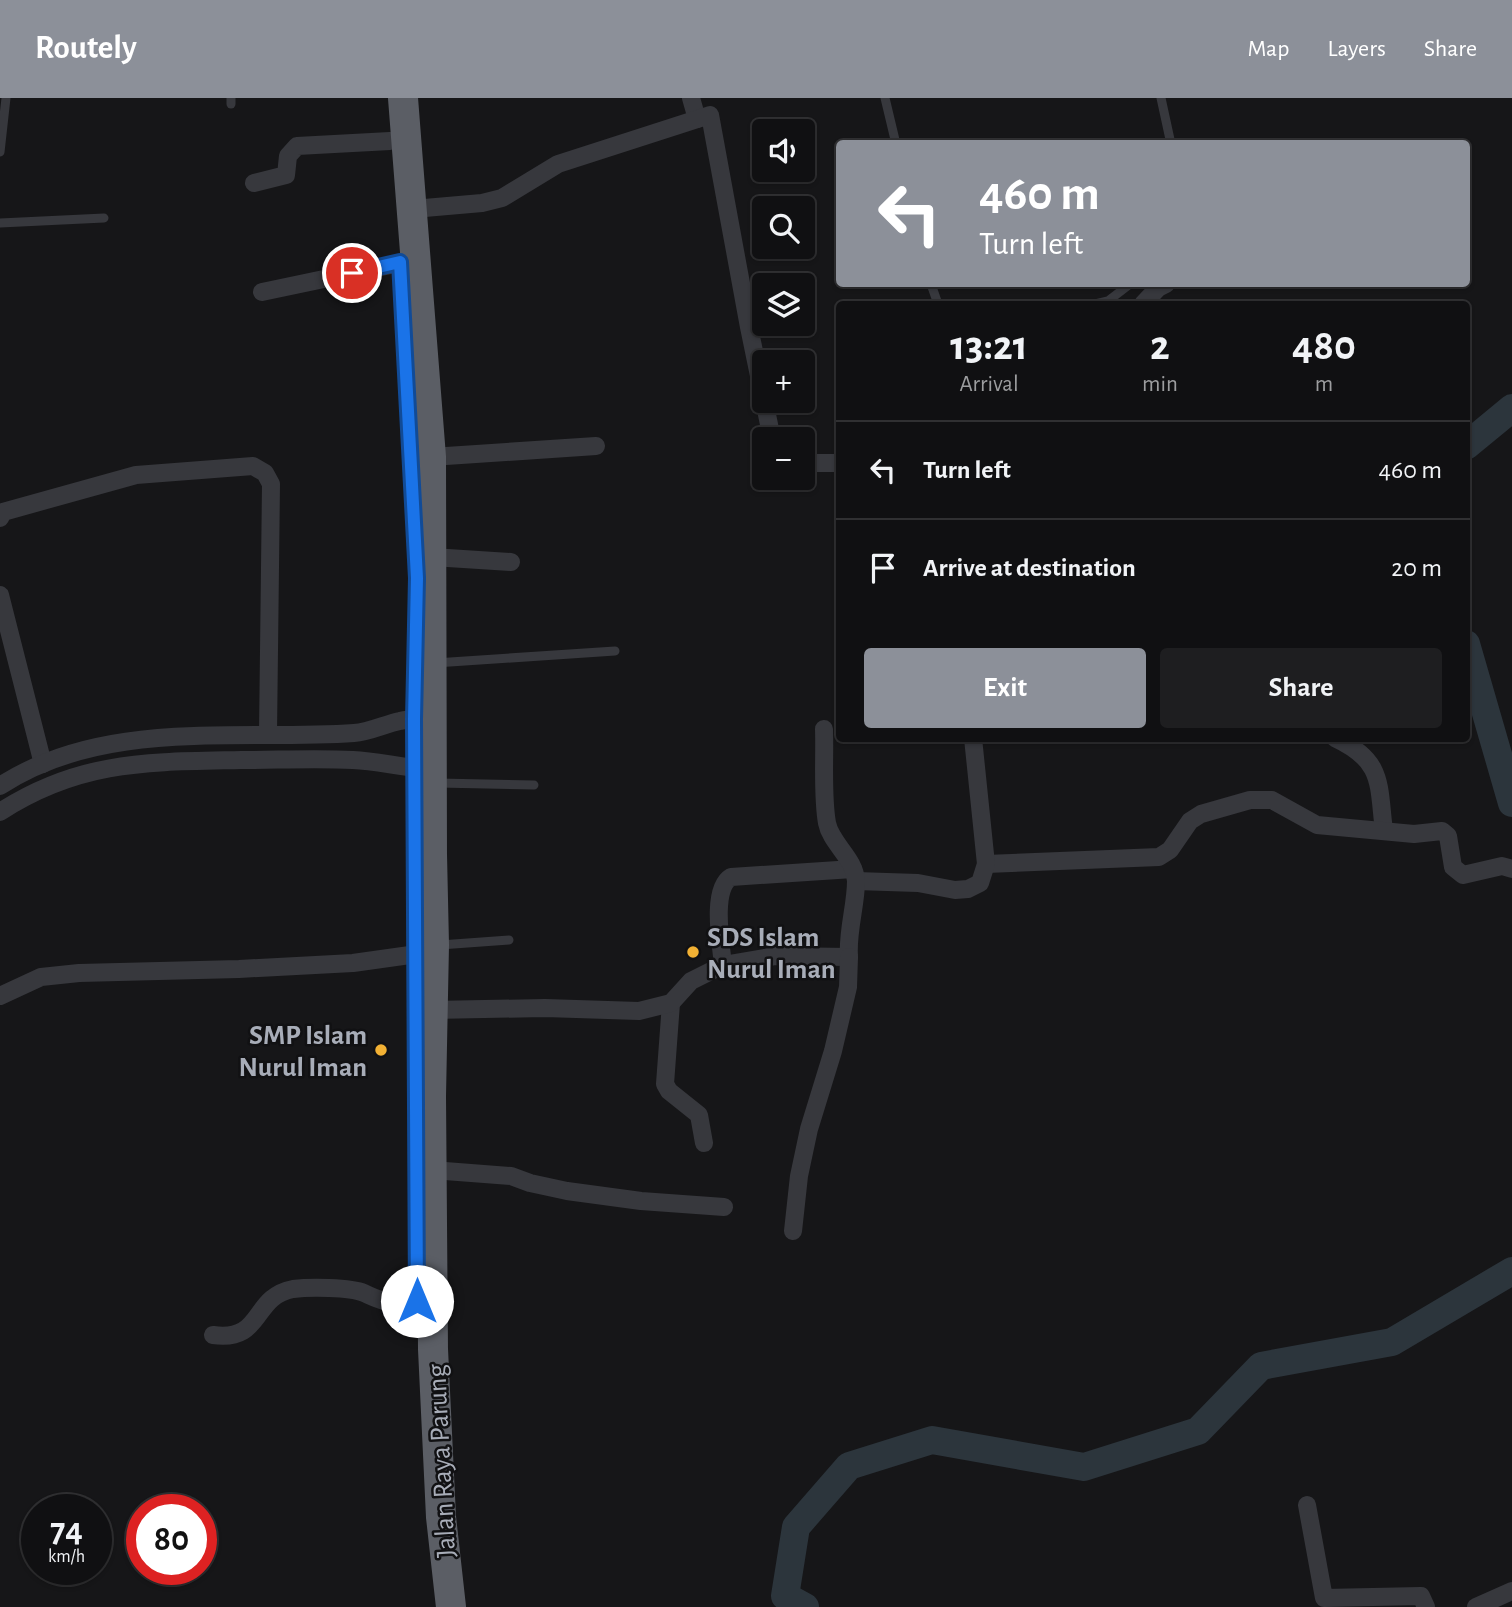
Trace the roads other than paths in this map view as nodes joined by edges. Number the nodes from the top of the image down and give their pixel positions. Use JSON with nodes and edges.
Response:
{"nodes":[{"id":1,"x":6,"y":98,"type":"edge"},
{"id":2,"x":387,"y":98,"type":"edge"},
{"id":3,"x":403,"y":98,"type":"edge"},
{"id":4,"x":691,"y":98,"type":"edge"},
{"id":5,"x":885,"y":98,"type":"edge"},
{"id":6,"x":1161,"y":98,"type":"edge"},
{"id":7,"x":697,"y":120,"type":"junction"},
{"id":8,"x":895,"y":140,"type":"edge"},
{"id":9,"x":1170,"y":140,"type":"edge"},
{"id":10,"x":390,"y":141,"type":"junction"},
{"id":11,"x":0,"y":152,"type":"edge"},
{"id":12,"x":254,"y":183,"type":"dead end"},
{"id":13,"x":413,"y":209,"type":"junction"},
{"id":14,"x":104,"y":218,"type":"dead end"},
{"id":15,"x":0,"y":223,"type":"edge"},
{"id":16,"x":400,"y":262,"type":"junction"},
{"id":17,"x":1126,"y":287,"type":"edge"},
{"id":18,"x":1160,"y":287,"type":"edge"},
{"id":19,"x":262,"y":292,"type":"dead end"},
{"id":20,"x":1108,"y":301,"type":"edge"},
{"id":21,"x":1146,"y":301,"type":"edge"},
{"id":22,"x":769,"y":427,"type":"edge"},
{"id":23,"x":596,"y":446,"type":"dead end"},
{"id":24,"x":431,"y":457,"type":"junction"},
{"id":25,"x":815,"y":463,"type":"edge"},
{"id":26,"x":836,"y":463,"type":"edge"},
{"id":27,"x":0,"y":518,"type":"edge"},
{"id":28,"x":432,"y":557,"type":"junction"},
{"id":29,"x":511,"y":562,"type":"dead end"},
{"id":30,"x":0,"y":595,"type":"edge"},
{"id":31,"x":5,"y":636,"type":"edge"},
{"id":32,"x":615,"y":651,"type":"dead end"},
{"id":33,"x":432,"y":663,"type":"junction"},
{"id":34,"x":423,"y":719,"type":"junction"},
{"id":35,"x":824,"y":729,"type":"dead end"},
{"id":36,"x":371,"y":730,"type":"junction"},
{"id":37,"x":268,"y":734,"type":"junction"},
{"id":38,"x":336,"y":734,"type":"junction"},
{"id":39,"x":972,"y":742,"type":"edge"},
{"id":40,"x":1342,"y":742,"type":"edge"},
{"id":41,"x":87,"y":748,"type":"junction"},
{"id":42,"x":336,"y":759,"type":"junction"},
{"id":43,"x":372,"y":762,"type":"junction"},
{"id":44,"x":43,"y":764,"type":"junction"},
{"id":45,"x":93,"y":770,"type":"junction"},
{"id":46,"x":426,"y":774,"type":"junction"},
{"id":47,"x":534,"y":785,"type":"dead end"},
{"id":48,"x":0,"y":786,"type":"edge"},
{"id":49,"x":0,"y":812,"type":"edge"},
{"id":50,"x":1384,"y":831,"type":"junction"},
{"id":51,"x":986,"y":864,"type":"junction"},
{"id":52,"x":1512,"y":869,"type":"edge"},
{"id":53,"x":854,"y":875,"type":"junction"},
{"id":54,"x":509,"y":940,"type":"dead end"},
{"id":55,"x":426,"y":950,"type":"junction"},
{"id":56,"x":849,"y":957,"type":"junction"},
{"id":57,"x":723,"y":965,"type":"junction"},
{"id":58,"x":0,"y":996,"type":"edge"},
{"id":59,"x":671,"y":1003,"type":"junction"},
{"id":60,"x":432,"y":1010,"type":"junction"},
{"id":61,"x":704,"y":1143,"type":"dead end"},
{"id":62,"x":432,"y":1170,"type":"junction"},
{"id":63,"x":724,"y":1207,"type":"dead end"},
{"id":64,"x":425,"y":1214,"type":"junction"},
{"id":65,"x":793,"y":1231,"type":"dead end"},
{"id":66,"x":417,"y":1301,"type":"junction"},
{"id":67,"x":214,"y":1335,"type":"dead end"},
{"id":68,"x":1307,"y":1505,"type":"dead end"},
{"id":69,"x":1512,"y":1591,"type":"edge"},
{"id":70,"x":1324,"y":1602,"type":"edge"},
{"id":71,"x":436,"y":1607,"type":"edge"},
{"id":72,"x":451,"y":1607,"type":"edge"},
{"id":73,"x":1426,"y":1607,"type":"edge"},
{"id":74,"x":1476,"y":1607,"type":"edge"}],
"edges":[{"from":1,"to":11,"type":"lane"},
{"from":2,"to":10,"type":"highway","name":"Jalan Raya Parung"},
{"from":3,"to":13,"type":"highway","name":"Jalan Raya Parung"},
{"from":4,"to":7,"type":"street"},
{"from":5,"to":8,"type":"lane"},
{"from":6,"to":9,"type":"lane"},
{"from":7,"to":13,"type":"street"},
{"from":7,"to":22,"type":"street"},
{"from":10,"to":12,"type":"street"},
{"from":10,"to":16,"type":"highway","name":"Jalan Raya Parung"},
{"from":13,"to":24,"type":"highway","name":"Jalan Raya Parung"},
{"from":14,"to":15,"type":"lane"},
{"from":16,"to":19,"type":"street"},
{"from":16,"to":34,"type":"highway","name":"Jalan Raya Parung"},
{"from":17,"to":20,"type":"lane"},
{"from":18,"to":21,"type":"street"},
{"from":23,"to":24,"type":"street"},
{"from":24,"to":28,"type":"highway","name":"Jalan Raya Parung"},
{"from":25,"to":26,"type":"street"},
{"from":27,"to":37,"type":"street"},
{"from":28,"to":29,"type":"street"},
{"from":28,"to":33,"type":"highway","name":"Jalan Raya Parung"},
{"from":30,"to":31,"type":"street"},
{"from":31,"to":44,"type":"street"},
{"from":32,"to":33,"type":"lane"},
{"from":33,"to":34,"type":"highway","name":"Jalan Raya Parung"},
{"from":34,"to":36,"type":"street"},
{"from":34,"to":46,"type":"highway","name":"Jalan Raya Parung"},
{"from":35,"to":53,"type":"street"},
{"from":36,"to":38,"type":"street"},
{"from":36,"to":43,"type":"street"},
{"from":37,"to":38,"type":"street"},
{"from":37,"to":41,"type":"street"},
{"from":38,"to":42,"type":"street"},
{"from":39,"to":51,"type":"street"},
{"from":40,"to":50,"type":"street"},
{"from":41,"to":44,"type":"street"},
{"from":41,"to":45,"type":"street"},
{"from":42,"to":43,"type":"street"},
{"from":42,"to":45,"type":"street"},
{"from":43,"to":46,"type":"street"},
{"from":44,"to":48,"type":"street"},
{"from":45,"to":49,"type":"street"},
{"from":46,"to":47,"type":"lane"},
{"from":46,"to":55,"type":"highway","name":"Jalan Raya Parung"},
{"from":50,"to":51,"type":"street"},
{"from":50,"to":52,"type":"street"},
{"from":51,"to":53,"type":"street"},
{"from":53,"to":56,"type":"street"},
{"from":53,"to":57,"type":"street"},
{"from":54,"to":55,"type":"lane"},
{"from":55,"to":58,"type":"street"},
{"from":55,"to":60,"type":"highway","name":"Jalan Raya Parung"},
{"from":55,"to":64,"type":"highway","name":"Jalan Raya Parung"},
{"from":56,"to":57,"type":"street"},
{"from":56,"to":65,"type":"street"},
{"from":57,"to":59,"type":"street"},
{"from":59,"to":60,"type":"street"},
{"from":59,"to":61,"type":"street"},
{"from":60,"to":62,"type":"highway","name":"Jalan Raya Parung"},
{"from":62,"to":63,"type":"street"},
{"from":62,"to":64,"type":"highway","name":"Jalan Raya Parung"},
{"from":64,"to":66,"type":"highway","name":"Jalan Raya Parung"},
{"from":64,"to":72,"type":"highway","name":"Jalan Raya Parung"},
{"from":66,"to":67,"type":"street"},
{"from":66,"to":71,"type":"highway","name":"Jalan Raya Parung"},
{"from":68,"to":70,"type":"street"},
{"from":69,"to":74,"type":"street"},
{"from":70,"to":73,"type":"street"}]}
